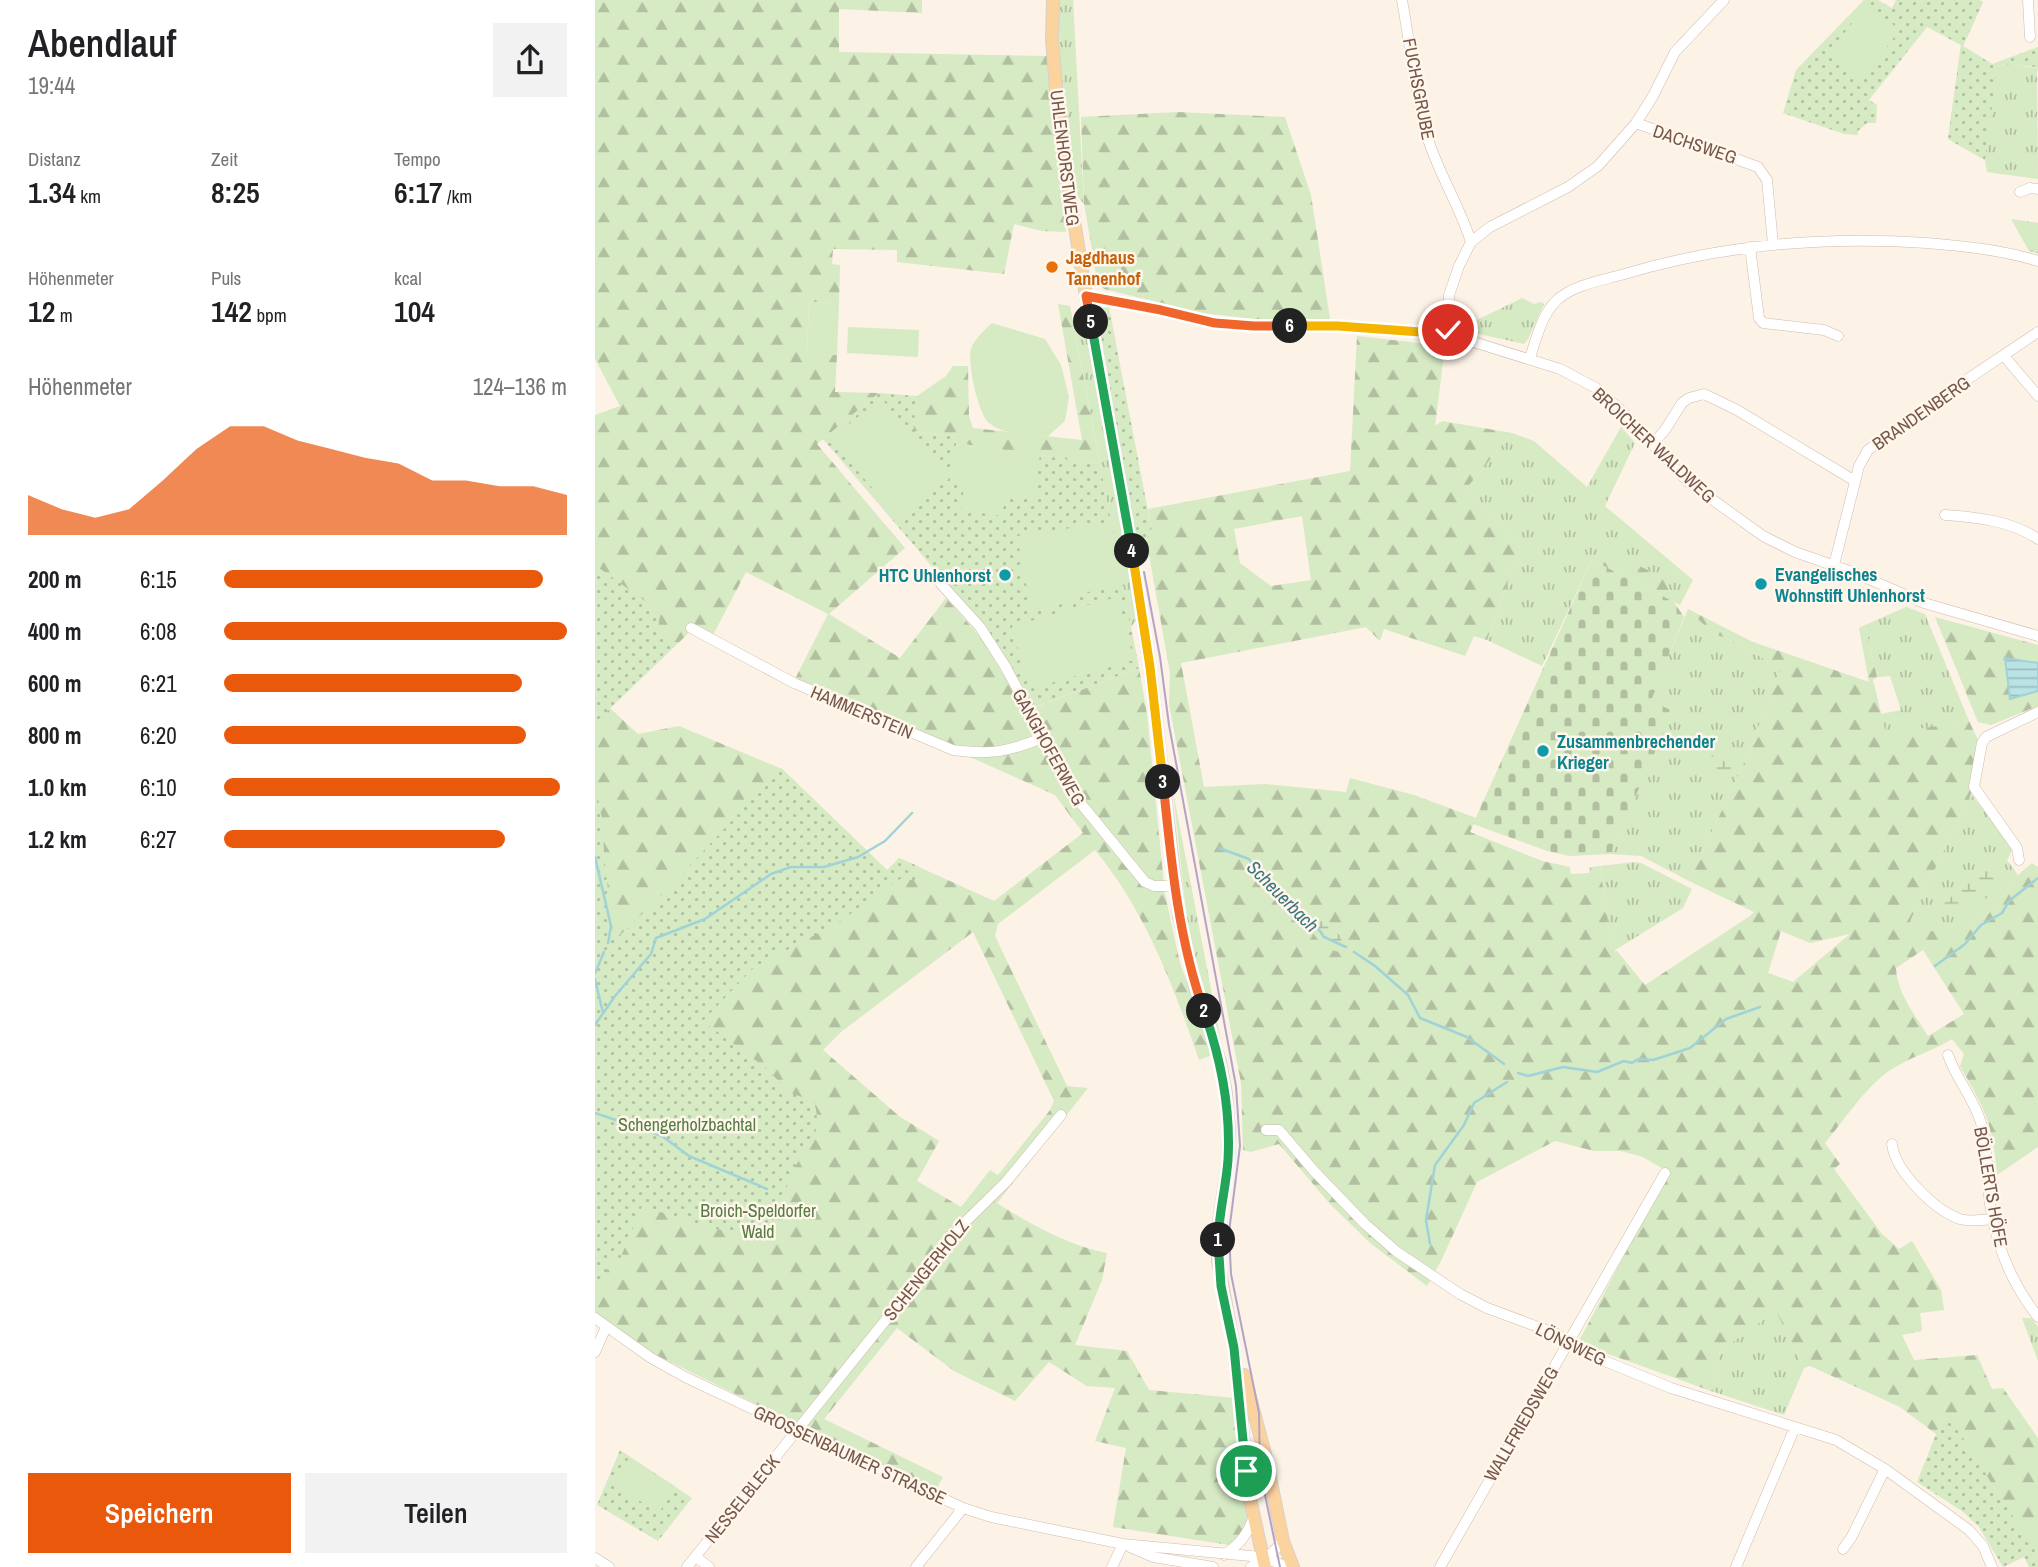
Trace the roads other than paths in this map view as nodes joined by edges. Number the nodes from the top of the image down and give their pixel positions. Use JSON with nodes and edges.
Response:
{"nodes":[{"id":1,"x":1052,"y":0,"type":"edge"},
{"id":2,"x":1402,"y":0,"type":"edge"},
{"id":3,"x":1724,"y":0,"type":"edge"},
{"id":4,"x":2028,"y":0,"type":"edge"},
{"id":5,"x":2030,"y":37,"type":"dead end"},
{"id":6,"x":1636,"y":123,"type":"junction"},
{"id":7,"x":2038,"y":189,"type":"edge"},
{"id":8,"x":2020,"y":192,"type":"dead end"},
{"id":9,"x":1471,"y":242,"type":"junction"},
{"id":10,"x":1773,"y":244,"type":"junction"},
{"id":11,"x":1750,"y":247,"type":"junction"},
{"id":12,"x":2038,"y":261,"type":"edge"},
{"id":13,"x":1086,"y":296,"type":"junction"},
{"id":14,"x":2038,"y":332,"type":"edge"},
{"id":15,"x":1448,"y":334,"type":"junction"},
{"id":16,"x":1838,"y":336,"type":"dead end"},
{"id":17,"x":2004,"y":356,"type":"junction"},
{"id":18,"x":1529,"y":358,"type":"junction"},
{"id":19,"x":2038,"y":396,"type":"edge"},
{"id":20,"x":1652,"y":445,"type":"junction"},
{"id":21,"x":1855,"y":481,"type":"junction"},
{"id":22,"x":1945,"y":515,"type":"dead end"},
{"id":23,"x":2038,"y":540,"type":"edge"},
{"id":24,"x":1834,"y":565,"type":"junction"},
{"id":25,"x":941,"y":584,"type":"dead end"},
{"id":26,"x":691,"y":628,"type":"dead end"},
{"id":27,"x":2038,"y":636,"type":"edge"},
{"id":28,"x":2038,"y":712,"type":"edge"},
{"id":29,"x":1042,"y":738,"type":"junction"},
{"id":30,"x":2019,"y":860,"type":"dead end"},
{"id":31,"x":1175,"y":886,"type":"junction"},
{"id":32,"x":1948,"y":1055,"type":"dead end"},
{"id":33,"x":1061,"y":1115,"type":"dead end"},
{"id":34,"x":1266,"y":1130,"type":"dead end"},
{"id":35,"x":1892,"y":1144,"type":"dead end"},
{"id":36,"x":1665,"y":1173,"type":"dead end"},
{"id":37,"x":1993,"y":1219,"type":"junction"},
{"id":38,"x":2038,"y":1317,"type":"edge"},
{"id":39,"x":595,"y":1318,"type":"edge"},
{"id":40,"x":606,"y":1327,"type":"junction"},
{"id":41,"x":1568,"y":1343,"type":"junction"},
{"id":42,"x":1234,"y":1348,"type":"junction"},
{"id":43,"x":595,"y":1352,"type":"edge"},
{"id":44,"x":1795,"y":1427,"type":"junction"},
{"id":45,"x":798,"y":1431,"type":"junction"},
{"id":46,"x":1885,"y":1469,"type":"junction"},
{"id":47,"x":963,"y":1508,"type":"junction"},
{"id":48,"x":1254,"y":1516,"type":"junction"},
{"id":49,"x":1283,"y":1541,"type":"junction"},
{"id":50,"x":1123,"y":1544,"type":"junction"},
{"id":51,"x":1843,"y":1549,"type":"dead end"},
{"id":52,"x":1224,"y":1555,"type":"junction"},
{"id":53,"x":696,"y":1557,"type":"junction"},
{"id":54,"x":595,"y":1559,"type":"edge"},
{"id":55,"x":1264,"y":1563,"type":"edge"},
{"id":56,"x":609,"y":1567,"type":"edge"},
{"id":57,"x":687,"y":1567,"type":"edge"},
{"id":58,"x":709,"y":1567,"type":"edge"},
{"id":59,"x":916,"y":1567,"type":"edge"},
{"id":60,"x":1112,"y":1567,"type":"edge"},
{"id":61,"x":1213,"y":1567,"type":"edge"},
{"id":62,"x":1251,"y":1567,"type":"edge"},
{"id":63,"x":1287,"y":1567,"type":"edge"},
{"id":64,"x":1293,"y":1567,"type":"edge"},
{"id":65,"x":1440,"y":1567,"type":"edge"},
{"id":66,"x":1736,"y":1567,"type":"edge"},
{"id":67,"x":1992,"y":1567,"type":"edge"}],
"edges":[{"from":1,"to":13,"type":"main road","name":"UHLENHORSTWEG"},
{"from":2,"to":9,"type":"street","name":"FUCHSGRUBE"},
{"from":3,"to":6,"type":"street"},
{"from":4,"to":5,"type":"street"},
{"from":6,"to":9,"type":"street"},
{"from":6,"to":10,"type":"street","name":"DACHSWEG"},
{"from":7,"to":8,"type":"street"},
{"from":9,"to":15,"type":"street"},
{"from":10,"to":11,"type":"street"},
{"from":10,"to":12,"type":"street"},
{"from":11,"to":16,"type":"street"},
{"from":11,"to":18,"type":"street"},
{"from":13,"to":15,"type":"street","name":"BROICHER WALDWEG"},
{"from":13,"to":31,"type":"main road","name":"UHLENHORSTWEG"},
{"from":14,"to":17,"type":"street","name":"BRANDENBERG"},
{"from":15,"to":18,"type":"street","name":"BROICHER WALDWEG"},
{"from":17,"to":19,"type":"street"},
{"from":17,"to":21,"type":"street","name":"BRANDENBERG"},
{"from":18,"to":20,"type":"street","name":"BROICHER WALDWEG"},
{"from":20,"to":21,"type":"street"},
{"from":20,"to":24,"type":"street","name":"BROICHER WALDWEG"},
{"from":21,"to":24,"type":"street","name":"BRANDENBERG"},
{"from":22,"to":23,"type":"street"},
{"from":24,"to":27,"type":"street","name":"BROICHER WALDWEG"},
{"from":25,"to":29,"type":"street","name":"GANGHOFERWEG"},
{"from":26,"to":29,"type":"street","name":"HAMMERSTEIN"},
{"from":28,"to":30,"type":"street"},
{"from":29,"to":31,"type":"street","name":"GANGHOFERWEG"},
{"from":31,"to":42,"type":"main road","name":"UHLENHORSTWEG"},
{"from":32,"to":37,"type":"street","name":"BÖLLERTS HÖFE"},
{"from":33,"to":45,"type":"street","name":"SCHENGERHOLZ"},
{"from":34,"to":41,"type":"street","name":"LÖNSWEG"},
{"from":35,"to":37,"type":"street"},
{"from":36,"to":41,"type":"street","name":"WALLFRIEDSWEG"},
{"from":37,"to":38,"type":"street","name":"BÖLLERTS HÖFE"},
{"from":39,"to":40,"type":"street","name":"GROSSENBAUMER STRASSE"},
{"from":40,"to":43,"type":"street"},
{"from":40,"to":45,"type":"street","name":"GROSSENBAUMER STRASSE"},
{"from":41,"to":44,"type":"street","name":"LÖNSWEG"},
{"from":41,"to":65,"type":"street","name":"WALLFRIEDSWEG"},
{"from":42,"to":48,"type":"main road","name":"UHLENHORSTWEG"},
{"from":42,"to":49,"type":"main road","name":"UHLENHORSTWEG"},
{"from":44,"to":46,"type":"street","name":"LÖNSWEG"},
{"from":44,"to":66,"type":"street"},
{"from":45,"to":47,"type":"street","name":"GROSSENBAUMER STRASSE"},
{"from":45,"to":53,"type":"street","name":"NESSELBLECK"},
{"from":46,"to":51,"type":"street"},
{"from":46,"to":67,"type":"street","name":"LÖNSWEG"},
{"from":47,"to":50,"type":"street","name":"GROSSENBAUMER STRASSE"},
{"from":47,"to":59,"type":"street"},
{"from":48,"to":52,"type":"street"},
{"from":48,"to":55,"type":"main road","name":"UHLENHORSTWEG"},
{"from":49,"to":55,"type":"street"},
{"from":49,"to":64,"type":"main road","name":"UHLENHORSTWEG"},
{"from":50,"to":52,"type":"street","name":"GROSSENBAUMER STRASSE"},
{"from":50,"to":60,"type":"street"},
{"from":50,"to":61,"type":"street","name":"GROSSENBAUMER STRASSE"},
{"from":52,"to":55,"type":"street","name":"GROSSENBAUMER STRASSE"},
{"from":53,"to":57,"type":"street","name":"NESSELBLECK"},
{"from":53,"to":58,"type":"street"},
{"from":54,"to":56,"type":"street"},
{"from":55,"to":62,"type":"street"},
{"from":55,"to":63,"type":"street","name":"GROSSENBAUMER STRASSE"}]}
